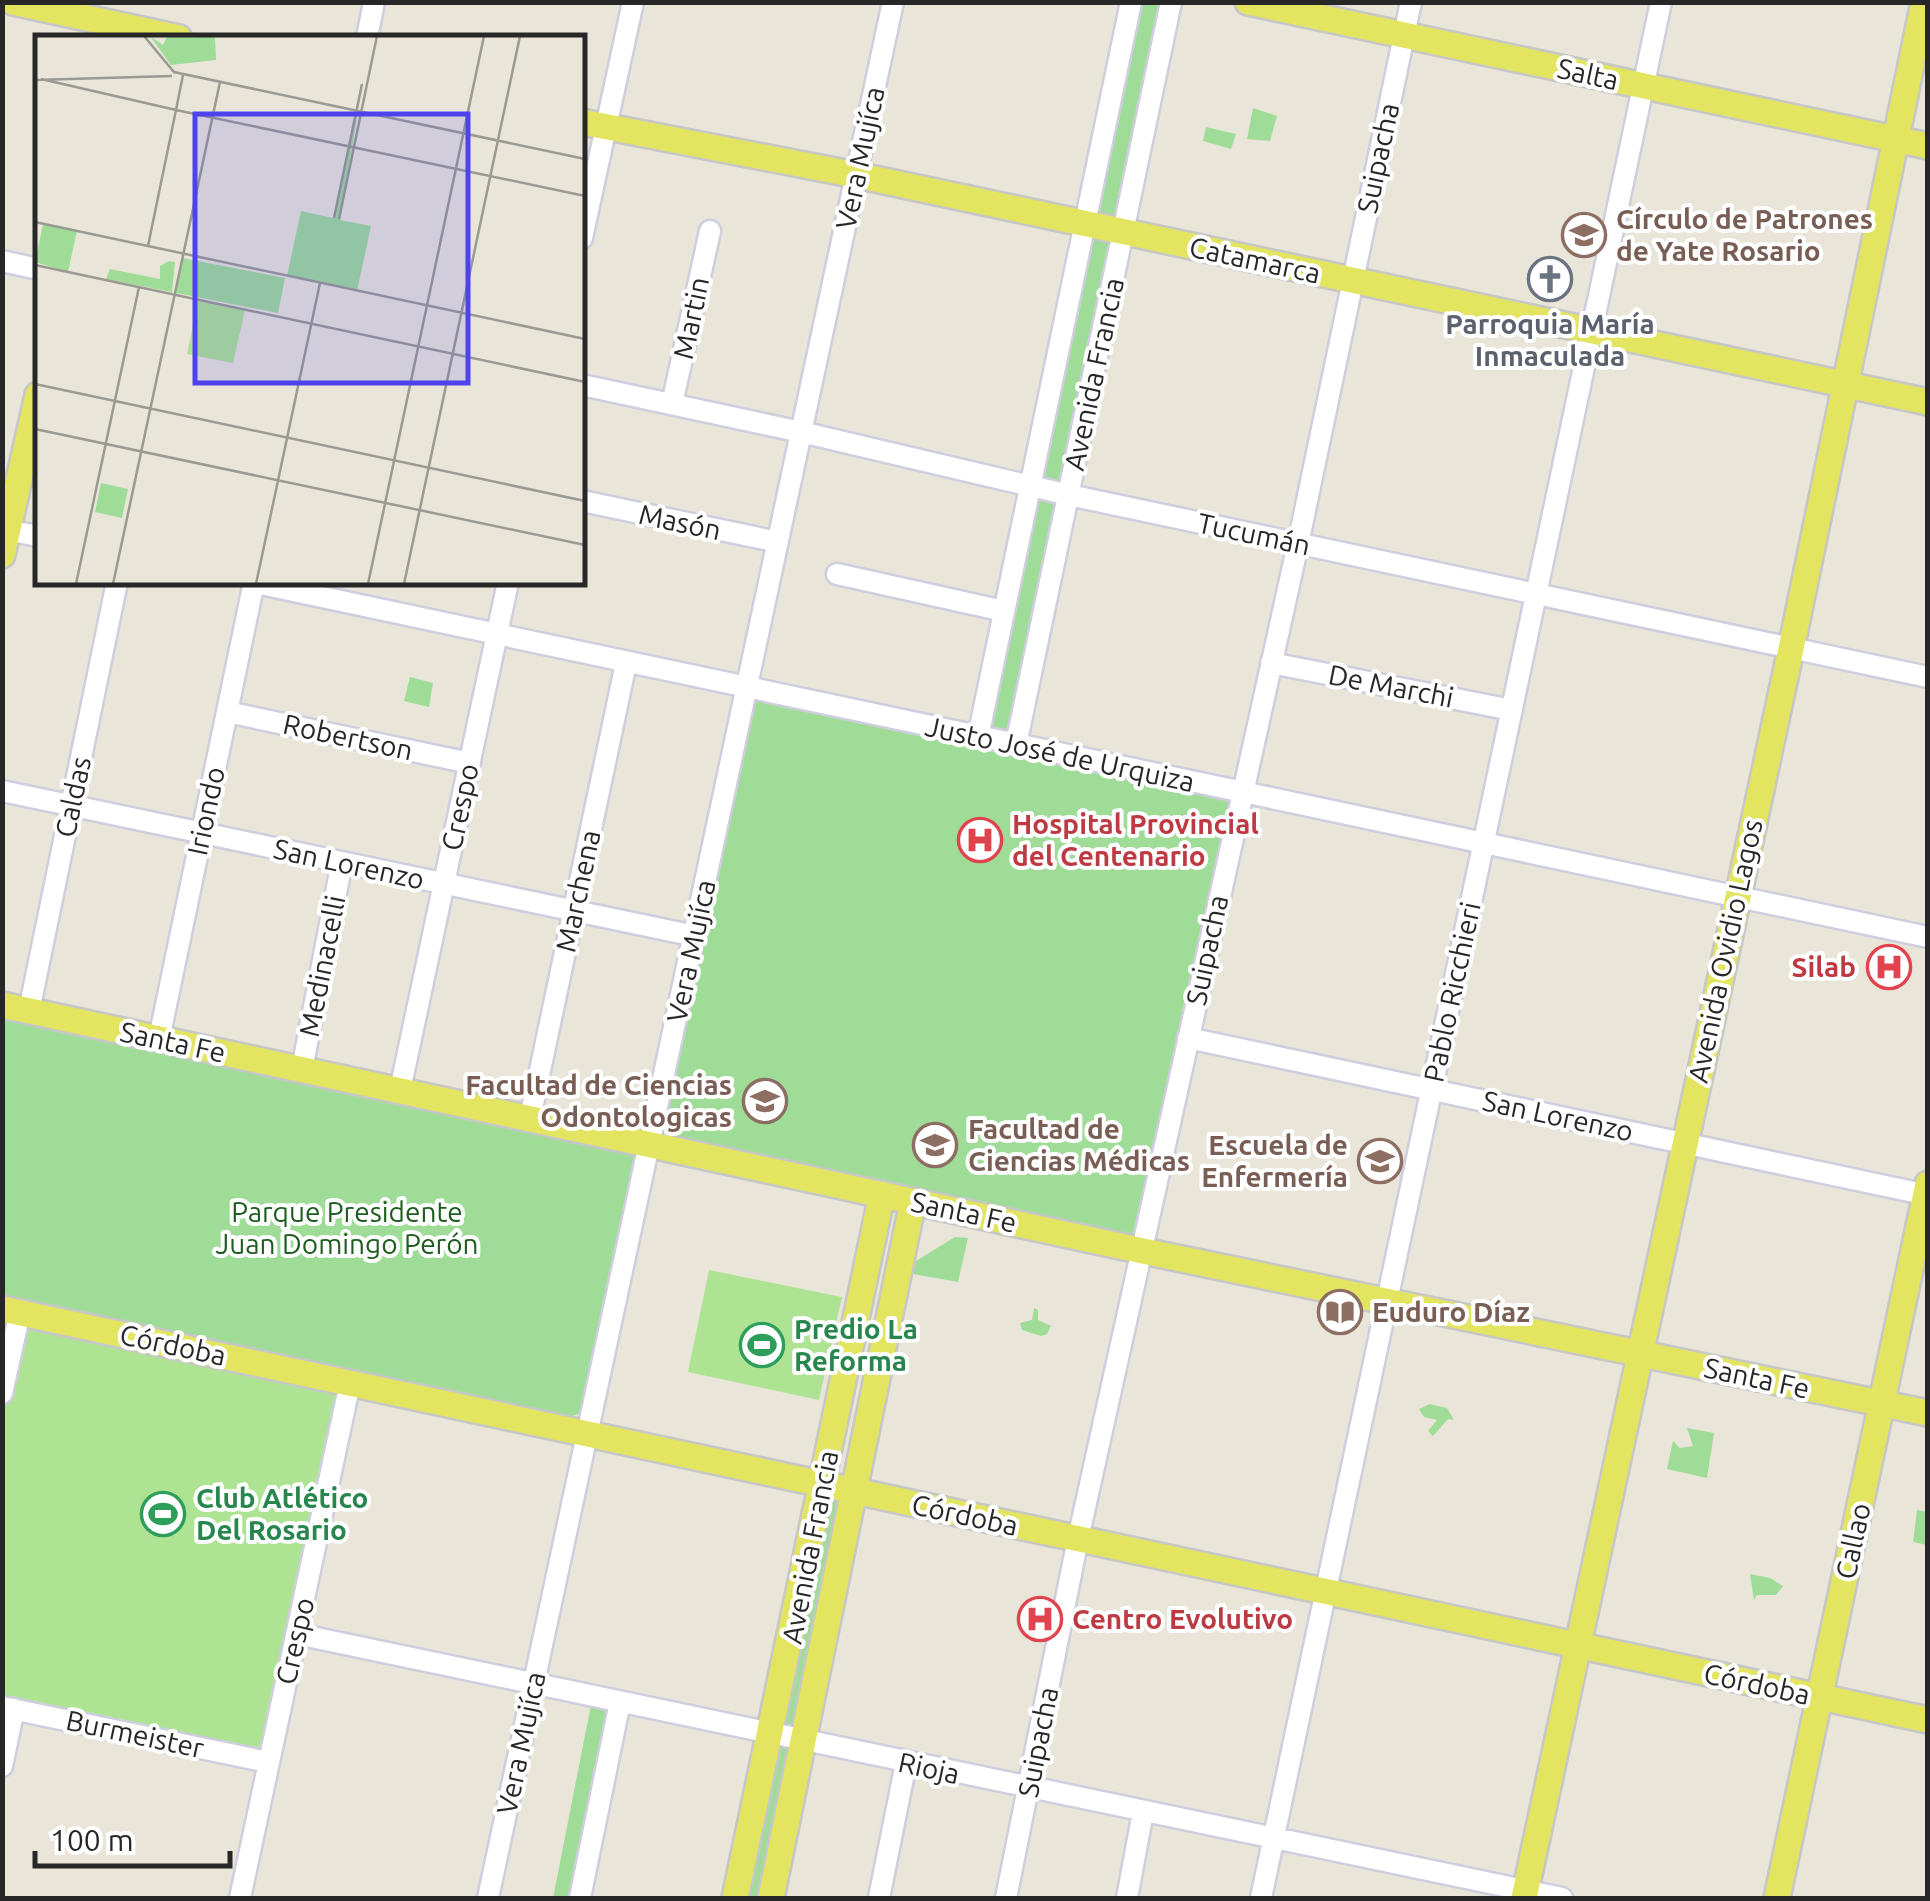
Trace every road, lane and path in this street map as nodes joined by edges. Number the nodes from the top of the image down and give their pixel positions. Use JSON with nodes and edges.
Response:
{"nodes":[{"id":1,"x":12,"y":2,"type":"edge"},
{"id":2,"x":374,"y":2,"type":"edge"},
{"id":3,"x":633,"y":2,"type":"edge"},
{"id":4,"x":893,"y":2,"type":"edge"},
{"id":5,"x":1130,"y":2,"type":"edge"},
{"id":6,"x":1171,"y":2,"type":"edge"},
{"id":7,"x":1248,"y":2,"type":"edge"},
{"id":8,"x":1411,"y":2,"type":"edge"},
{"id":9,"x":1661,"y":2,"type":"edge"},
{"id":10,"x":1924,"y":2,"type":"edge"},
{"id":11,"x":119,"y":22,"type":"edge"},
{"id":12,"x":168,"y":35,"type":"edge"},
{"id":13,"x":368,"y":35,"type":"edge"},
{"id":14,"x":1404,"y":36,"type":"junction"},
{"id":15,"x":1644,"y":86,"type":"junction"},
{"id":16,"x":594,"y":124,"type":"edge"},
{"id":17,"x":1894,"y":139,"type":"junction"},
{"id":18,"x":1928,"y":146,"type":"edge"},
{"id":19,"x":856,"y":175,"type":"junction"},
{"id":20,"x":585,"y":210,"type":"edge"},
{"id":21,"x":1084,"y":224,"type":"junction"},
{"id":22,"x":710,"y":231,"type":"dead end"},
{"id":23,"x":1123,"y":232,"type":"junction"},
{"id":24,"x":2,"y":261,"type":"edge"},
{"id":25,"x":35,"y":267,"type":"edge"},
{"id":26,"x":1353,"y":280,"type":"junction"},
{"id":27,"x":1592,"y":331,"type":"junction"},
{"id":28,"x":1844,"y":384,"type":"junction"},
{"id":29,"x":585,"y":386,"type":"edge"},
{"id":30,"x":1928,"y":402,"type":"edge"},
{"id":31,"x":672,"y":404,"type":"junction"},
{"id":32,"x":35,"y":408,"type":"edge"},
{"id":33,"x":802,"y":432,"type":"junction"},
{"id":34,"x":1030,"y":486,"type":"junction"},
{"id":35,"x":1068,"y":494,"type":"junction"},
{"id":36,"x":585,"y":502,"type":"edge"},
{"id":37,"x":35,"y":536,"type":"edge"},
{"id":38,"x":4,"y":538,"type":"edge"},
{"id":39,"x":778,"y":542,"type":"junction"},
{"id":40,"x":1298,"y":544,"type":"junction"},
{"id":41,"x":837,"y":574,"type":"dead end"},
{"id":42,"x":116,"y":585,"type":"edge"},
{"id":43,"x":253,"y":585,"type":"edge"},
{"id":44,"x":262,"y":585,"type":"edge"},
{"id":45,"x":507,"y":585,"type":"edge"},
{"id":46,"x":1537,"y":593,"type":"junction"},
{"id":47,"x":1004,"y":611,"type":"junction"},
{"id":48,"x":497,"y":635,"type":"junction"},
{"id":49,"x":1791,"y":649,"type":"junction"},
{"id":50,"x":626,"y":663,"type":"junction"},
{"id":51,"x":1270,"y":663,"type":"junction"},
{"id":52,"x":1928,"y":677,"type":"edge"},
{"id":53,"x":746,"y":689,"type":"junction"},
{"id":54,"x":1512,"y":710,"type":"junction"},
{"id":55,"x":227,"y":712,"type":"junction"},
{"id":56,"x":978,"y":737,"type":"junction"},
{"id":57,"x":1016,"y":745,"type":"junction"},
{"id":58,"x":470,"y":763,"type":"junction"},
{"id":59,"x":2,"y":791,"type":"edge"},
{"id":60,"x":1241,"y":792,"type":"junction"},
{"id":61,"x":71,"y":806,"type":"junction"},
{"id":62,"x":202,"y":833,"type":"junction"},
{"id":63,"x":1484,"y":843,"type":"junction"},
{"id":64,"x":342,"y":862,"type":"junction"},
{"id":65,"x":444,"y":884,"type":"junction"},
{"id":66,"x":1736,"y":897,"type":"junction"},
{"id":67,"x":574,"y":911,"type":"junction"},
{"id":68,"x":694,"y":936,"type":"junction"},
{"id":69,"x":1928,"y":937,"type":"edge"},
{"id":70,"x":2,"y":1005,"type":"edge"},
{"id":71,"x":29,"y":1011,"type":"junction"},
{"id":72,"x":1188,"y":1038,"type":"junction"},
{"id":73,"x":159,"y":1039,"type":"junction"},
{"id":74,"x":302,"y":1069,"type":"junction"},
{"id":75,"x":1432,"y":1089,"type":"junction"},
{"id":76,"x":400,"y":1090,"type":"junction"},
{"id":77,"x":530,"y":1118,"type":"junction"},
{"id":78,"x":1684,"y":1143,"type":"junction"},
{"id":79,"x":650,"y":1144,"type":"junction"},
{"id":80,"x":1927,"y":1191,"type":"edge"},
{"id":81,"x":882,"y":1194,"type":"junction"},
{"id":82,"x":913,"y":1201,"type":"junction"},
{"id":83,"x":1142,"y":1251,"type":"junction"},
{"id":84,"x":1387,"y":1301,"type":"junction"},
{"id":85,"x":11,"y":1311,"type":"edge"},
{"id":86,"x":1639,"y":1353,"type":"junction"},
{"id":87,"x":350,"y":1383,"type":"junction"},
{"id":88,"x":2,"y":1393,"type":"edge"},
{"id":89,"x":1883,"y":1404,"type":"junction"},
{"id":90,"x":1928,"y":1413,"type":"edge"},
{"id":91,"x":588,"y":1434,"type":"junction"},
{"id":92,"x":822,"y":1484,"type":"junction"},
{"id":93,"x":853,"y":1491,"type":"junction"},
{"id":94,"x":1078,"y":1539,"type":"junction"},
{"id":95,"x":1325,"y":1592,"type":"junction"},
{"id":96,"x":298,"y":1634,"type":"junction"},
{"id":97,"x":1577,"y":1646,"type":"junction"},
{"id":98,"x":533,"y":1684,"type":"junction"},
{"id":99,"x":1819,"y":1697,"type":"junction"},
{"id":100,"x":620,"y":1702,"type":"junction"},
{"id":101,"x":8,"y":1708,"type":"edge"},
{"id":102,"x":1928,"y":1720,"type":"edge"},
{"id":103,"x":772,"y":1736,"type":"junction"},
{"id":104,"x":805,"y":1742,"type":"junction"},
{"id":105,"x":268,"y":1762,"type":"junction"},
{"id":106,"x":906,"y":1763,"type":"junction"},
{"id":107,"x":2,"y":1766,"type":"edge"},
{"id":108,"x":1028,"y":1788,"type":"junction"},
{"id":109,"x":1143,"y":1812,"type":"junction"},
{"id":110,"x":1273,"y":1839,"type":"junction"},
{"id":111,"x":1524,"y":1895,"type":"edge"},
{"id":112,"x":240,"y":1898,"type":"edge"},
{"id":113,"x":488,"y":1898,"type":"edge"},
{"id":114,"x":580,"y":1898,"type":"edge"},
{"id":115,"x":735,"y":1898,"type":"edge"},
{"id":116,"x":771,"y":1898,"type":"edge"},
{"id":117,"x":879,"y":1898,"type":"edge"},
{"id":118,"x":1006,"y":1898,"type":"edge"},
{"id":119,"x":1126,"y":1898,"type":"edge"},
{"id":120,"x":1261,"y":1898,"type":"edge"},
{"id":121,"x":1562,"y":1898,"type":"edge"},
{"id":122,"x":1777,"y":1898,"type":"edge"}],
"edges":[{"from":1,"to":11,"type":"main road"},
{"from":2,"to":13,"type":"street"},
{"from":3,"to":16,"type":"street"},
{"from":4,"to":19,"type":"street","name":"Vera Mujíca"},
{"from":5,"to":21,"type":"street","name":"Avenida Francia"},
{"from":6,"to":23,"type":"street","name":"Avenida Francia"},
{"from":7,"to":14,"type":"main road","name":"Salta"},
{"from":8,"to":14,"type":"street","name":"Suipacha"},
{"from":9,"to":15,"type":"street","name":"Pablo Ricchieri"},
{"from":10,"to":17,"type":"main road","name":"Avenida Ovidio Lagos"},
{"from":11,"to":12,"type":"main road"},
{"from":14,"to":15,"type":"main road","name":"Salta"},
{"from":14,"to":26,"type":"street","name":"Suipacha"},
{"from":15,"to":17,"type":"main road","name":"Salta"},
{"from":15,"to":27,"type":"street","name":"Pablo Ricchieri"},
{"from":16,"to":19,"type":"main road","name":"Catamarca"},
{"from":16,"to":20,"type":"street"},
{"from":17,"to":18,"type":"main road","name":"Salta"},
{"from":17,"to":28,"type":"main road","name":"Avenida Ovidio Lagos"},
{"from":19,"to":21,"type":"main road","name":"Catamarca"},
{"from":19,"to":33,"type":"street","name":"Vera Mujíca"},
{"from":21,"to":23,"type":"main road","name":"Catamarca"},
{"from":21,"to":34,"type":"street","name":"Avenida Francia"},
{"from":22,"to":31,"type":"street","name":"Martin"},
{"from":23,"to":26,"type":"main road","name":"Catamarca"},
{"from":23,"to":35,"type":"street","name":"Avenida Francia"},
{"from":24,"to":25,"type":"street"},
{"from":26,"to":27,"type":"main road","name":"Catamarca"},
{"from":26,"to":40,"type":"street","name":"Suipacha"},
{"from":27,"to":28,"type":"main road","name":"Catamarca"},
{"from":27,"to":46,"type":"street","name":"Pablo Ricchieri"},
{"from":28,"to":30,"type":"main road","name":"Catamarca"},
{"from":28,"to":49,"type":"main road","name":"Avenida Ovidio Lagos"},
{"from":29,"to":31,"type":"street","name":"Tucumán"},
{"from":31,"to":33,"type":"street","name":"Tucumán"},
{"from":32,"to":38,"type":"main road"},
{"from":33,"to":34,"type":"street","name":"Tucumán"},
{"from":33,"to":39,"type":"street","name":"Vera Mujíca"},
{"from":34,"to":35,"type":"street","name":"Tucumán"},
{"from":34,"to":47,"type":"street","name":"Avenida Francia"},
{"from":35,"to":40,"type":"street","name":"Tucumán"},
{"from":35,"to":57,"type":"street","name":"Avenida Francia"},
{"from":36,"to":39,"type":"street","name":"Masón"},
{"from":37,"to":38,"type":"street"},
{"from":39,"to":53,"type":"street","name":"Vera Mujíca"},
{"from":40,"to":46,"type":"street","name":"Tucumán"},
{"from":40,"to":51,"type":"street","name":"Suipacha"},
{"from":41,"to":47,"type":"street"},
{"from":42,"to":61,"type":"street","name":"Caldas"},
{"from":43,"to":55,"type":"street","name":"Iriondo"},
{"from":44,"to":48,"type":"street","name":"Justo José de Urquiza"},
{"from":45,"to":48,"type":"street","name":"Crespo"},
{"from":46,"to":49,"type":"street","name":"Tucumán"},
{"from":46,"to":54,"type":"street","name":"Pablo Ricchieri"},
{"from":47,"to":56,"type":"street","name":"Avenida Francia"},
{"from":48,"to":50,"type":"street","name":"Justo José de Urquiza"},
{"from":48,"to":58,"type":"street","name":"Crespo"},
{"from":49,"to":52,"type":"street","name":"Tucumán"},
{"from":49,"to":66,"type":"main road","name":"Avenida Ovidio Lagos"},
{"from":50,"to":53,"type":"street","name":"Justo José de Urquiza"},
{"from":50,"to":67,"type":"street","name":"Marchena"},
{"from":51,"to":54,"type":"street","name":"De Marchi"},
{"from":51,"to":60,"type":"street","name":"Suipacha"},
{"from":53,"to":56,"type":"street","name":"Justo José de Urquiza"},
{"from":53,"to":68,"type":"street","name":"Vera Mujíca"},
{"from":54,"to":63,"type":"street","name":"Pablo Ricchieri"},
{"from":55,"to":58,"type":"street","name":"Robertson"},
{"from":55,"to":62,"type":"street","name":"Iriondo"},
{"from":56,"to":57,"type":"street","name":"Justo José de Urquiza"},
{"from":57,"to":60,"type":"street","name":"Justo José de Urquiza"},
{"from":58,"to":65,"type":"street","name":"Crespo"},
{"from":59,"to":61,"type":"street","name":"San Lorenzo"},
{"from":60,"to":63,"type":"street","name":"Justo José de Urquiza"},
{"from":60,"to":72,"type":"street","name":"Suipacha"},
{"from":61,"to":62,"type":"street","name":"San Lorenzo"},
{"from":61,"to":71,"type":"street","name":"Caldas"},
{"from":62,"to":64,"type":"street","name":"San Lorenzo"},
{"from":62,"to":73,"type":"street","name":"Iriondo"},
{"from":63,"to":66,"type":"street","name":"Justo José de Urquiza"},
{"from":63,"to":75,"type":"street","name":"Pablo Ricchieri"},
{"from":64,"to":65,"type":"street","name":"San Lorenzo"},
{"from":64,"to":74,"type":"street","name":"Medinacelli"},
{"from":65,"to":67,"type":"street","name":"San Lorenzo"},
{"from":65,"to":76,"type":"street","name":"Crespo"},
{"from":66,"to":69,"type":"street","name":"Justo José de Urquiza"},
{"from":66,"to":78,"type":"main road","name":"Avenida Ovidio Lagos"},
{"from":67,"to":68,"type":"street","name":"San Lorenzo"},
{"from":67,"to":77,"type":"street","name":"Marchena"},
{"from":68,"to":79,"type":"street","name":"Vera Mujíca"},
{"from":70,"to":71,"type":"main road","name":"Santa Fe"},
{"from":71,"to":73,"type":"main road","name":"Santa Fe"},
{"from":72,"to":75,"type":"street","name":"San Lorenzo"},
{"from":72,"to":83,"type":"street","name":"Suipacha"},
{"from":73,"to":74,"type":"main road","name":"Santa Fe"},
{"from":74,"to":76,"type":"main road","name":"Santa Fe"},
{"from":75,"to":78,"type":"street","name":"San Lorenzo"},
{"from":75,"to":84,"type":"street","name":"Pablo Ricchieri"},
{"from":76,"to":77,"type":"main road","name":"Santa Fe"},
{"from":77,"to":79,"type":"main road","name":"Santa Fe"},
{"from":78,"to":80,"type":"street","name":"San Lorenzo"},
{"from":78,"to":86,"type":"main road","name":"Avenida Ovidio Lagos"},
{"from":79,"to":81,"type":"main road","name":"Santa Fe"},
{"from":79,"to":91,"type":"street","name":"Vera Mujíca"},
{"from":80,"to":89,"type":"main road","name":"Callao"},
{"from":81,"to":82,"type":"main road","name":"Santa Fe"},
{"from":81,"to":92,"type":"main road","name":"Avenida Francia"},
{"from":82,"to":83,"type":"main road","name":"Santa Fe"},
{"from":82,"to":93,"type":"main road","name":"Avenida Francia"},
{"from":83,"to":84,"type":"main road","name":"Santa Fe"},
{"from":83,"to":94,"type":"street","name":"Suipacha"},
{"from":84,"to":86,"type":"main road","name":"Santa Fe"},
{"from":84,"to":95,"type":"street","name":"Pablo Ricchieri"},
{"from":85,"to":87,"type":"main road","name":"Córdoba"},
{"from":85,"to":88,"type":"street"},
{"from":86,"to":89,"type":"main road","name":"Santa Fe"},
{"from":86,"to":97,"type":"main road","name":"Avenida Ovidio Lagos"},
{"from":87,"to":91,"type":"main road","name":"Córdoba"},
{"from":87,"to":96,"type":"street","name":"Crespo"},
{"from":89,"to":90,"type":"main road","name":"Santa Fe"},
{"from":89,"to":99,"type":"main road","name":"Callao"},
{"from":91,"to":92,"type":"main road","name":"Córdoba"},
{"from":91,"to":98,"type":"street","name":"Vera Mujíca"},
{"from":92,"to":93,"type":"main road","name":"Córdoba"},
{"from":92,"to":103,"type":"main road","name":"Avenida Francia"},
{"from":93,"to":94,"type":"main road","name":"Córdoba"},
{"from":93,"to":104,"type":"main road","name":"Avenida Francia"},
{"from":94,"to":95,"type":"main road","name":"Córdoba"},
{"from":94,"to":108,"type":"street","name":"Suipacha"},
{"from":95,"to":97,"type":"main road","name":"Córdoba"},
{"from":95,"to":110,"type":"street","name":"Pablo Ricchieri"},
{"from":96,"to":98,"type":"street","name":"Rioja"},
{"from":96,"to":105,"type":"street","name":"Crespo"},
{"from":97,"to":99,"type":"main road","name":"Córdoba"},
{"from":97,"to":111,"type":"main road","name":"Avenida Ovidio Lagos"},
{"from":98,"to":100,"type":"street","name":"Rioja"},
{"from":98,"to":113,"type":"street","name":"Vera Mujíca"},
{"from":99,"to":102,"type":"main road","name":"Córdoba"},
{"from":99,"to":122,"type":"main road","name":"Callao"},
{"from":100,"to":103,"type":"street","name":"Rioja"},
{"from":100,"to":114,"type":"street"},
{"from":101,"to":105,"type":"street","name":"Burmeister"},
{"from":101,"to":107,"type":"street"},
{"from":103,"to":104,"type":"street","name":"Rioja"},
{"from":103,"to":115,"type":"main road","name":"Avenida Francia"},
{"from":104,"to":106,"type":"street","name":"Rioja"},
{"from":104,"to":116,"type":"main road","name":"Avenida Francia"},
{"from":105,"to":112,"type":"street","name":"Crespo"},
{"from":106,"to":108,"type":"street","name":"Rioja"},
{"from":106,"to":117,"type":"street"},
{"from":108,"to":109,"type":"street","name":"Rioja"},
{"from":108,"to":118,"type":"street","name":"Suipacha"},
{"from":109,"to":110,"type":"street","name":"Rioja"},
{"from":109,"to":119,"type":"street"},
{"from":110,"to":111,"type":"street","name":"Rioja"},
{"from":110,"to":120,"type":"street","name":"Pablo Ricchieri"},
{"from":111,"to":121,"type":"street","name":"Rioja"}]}
